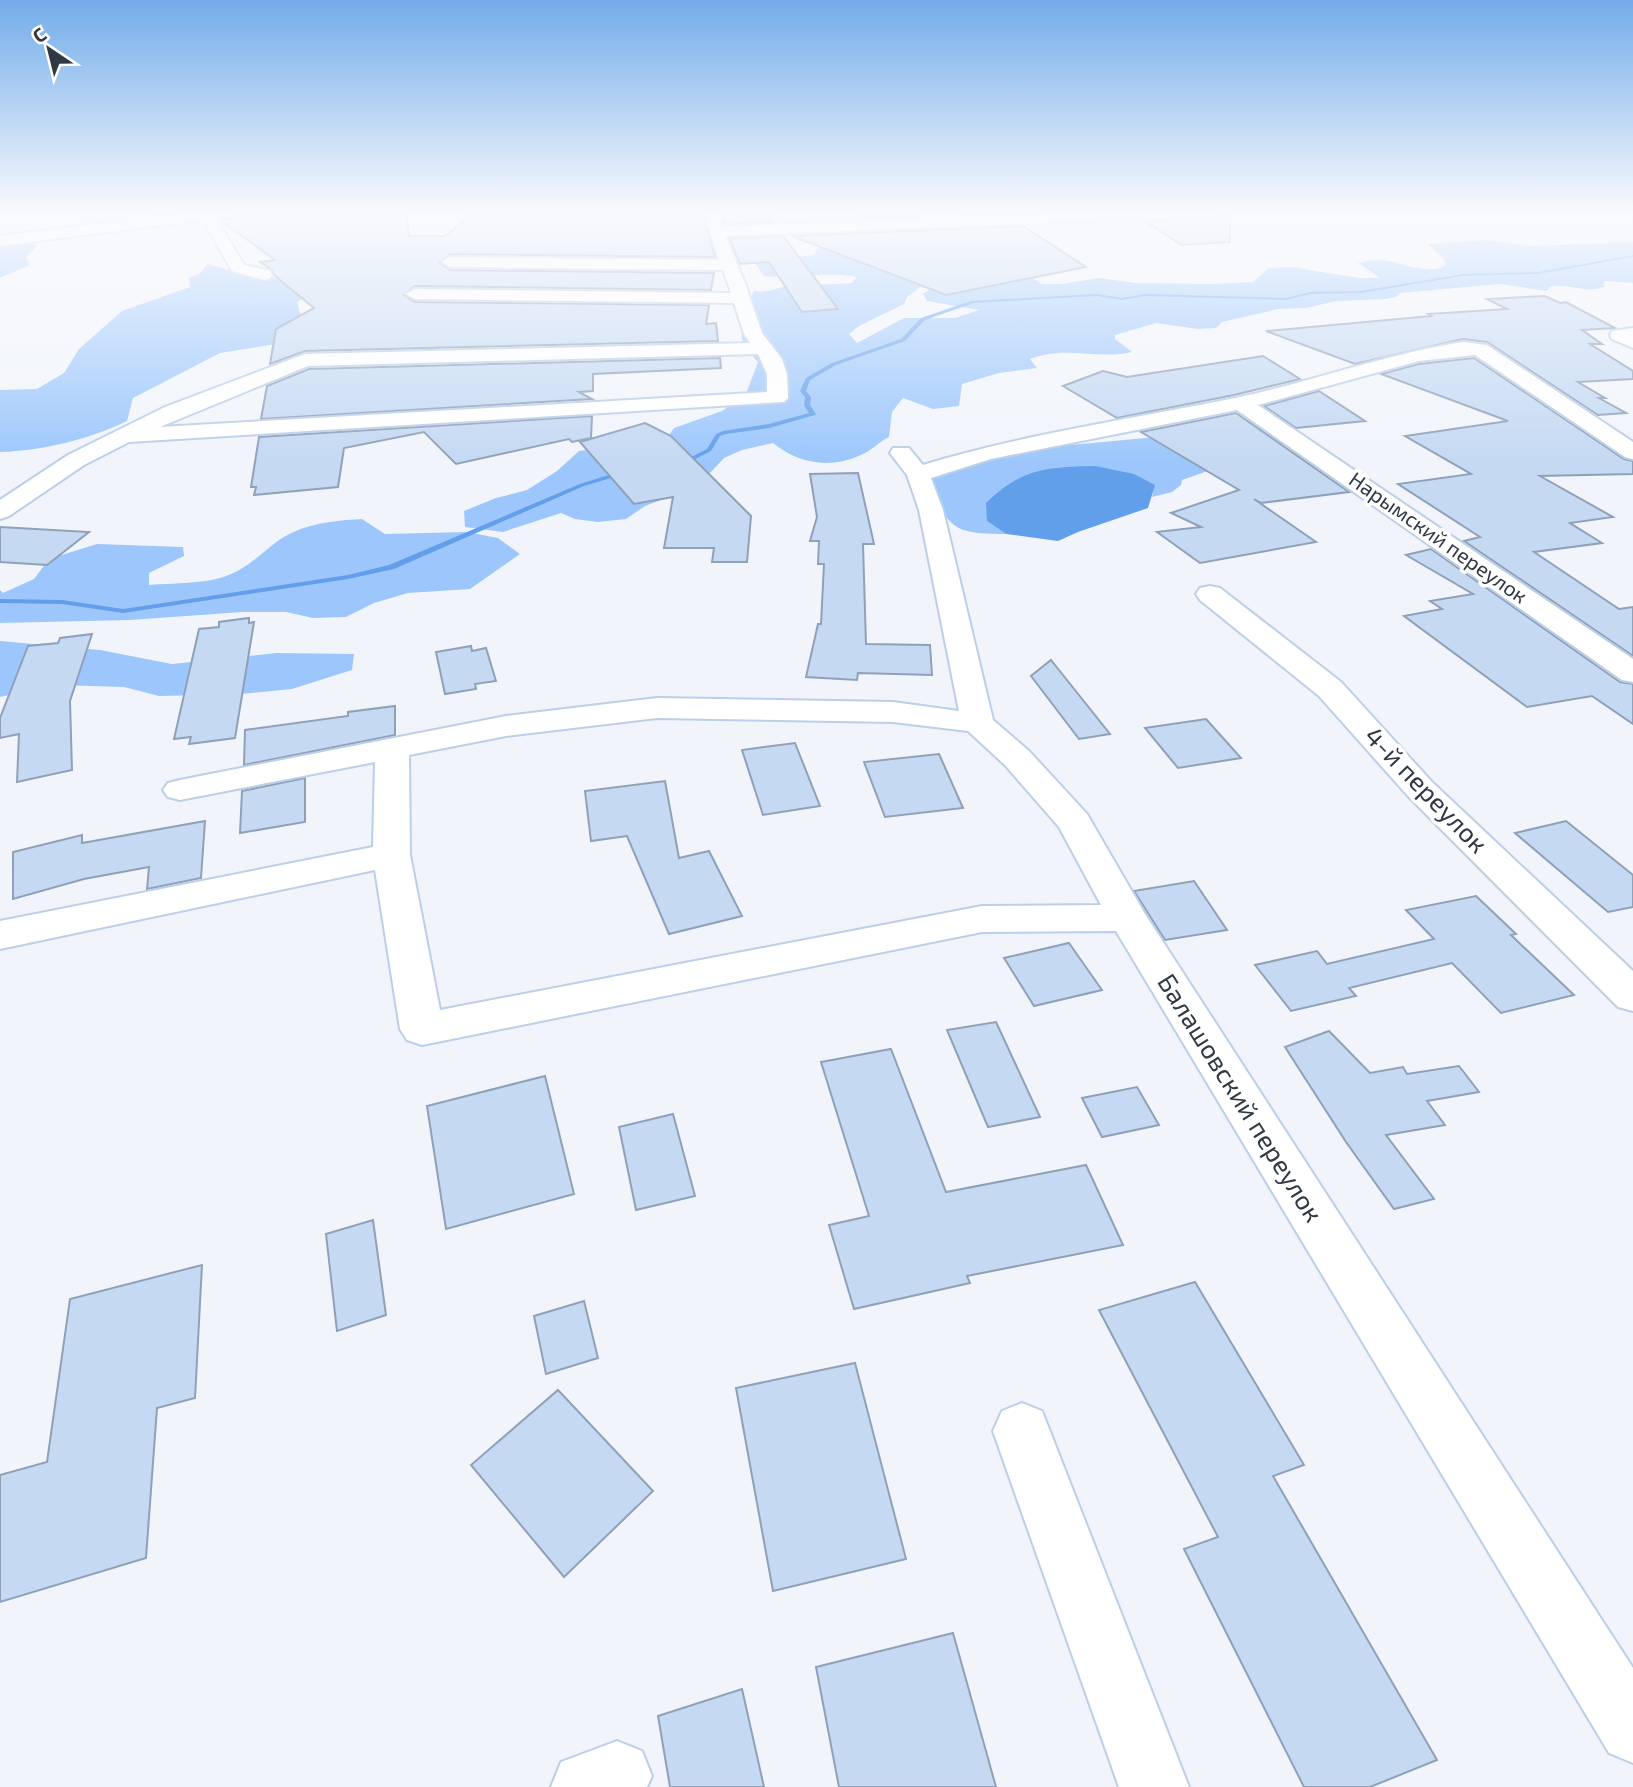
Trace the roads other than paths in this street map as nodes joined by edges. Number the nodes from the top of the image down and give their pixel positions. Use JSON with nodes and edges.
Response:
{"nodes":[{"id":1,"x":447,"y":294,"type":"edge"},
{"id":2,"x":740,"y":294,"type":"edge"},
{"id":3,"x":741,"y":298,"type":"junction"},
{"id":4,"x":1633,"y":334,"type":"edge"},
{"id":5,"x":1633,"y":342,"type":"edge"},
{"id":6,"x":762,"y":348,"type":"junction"},
{"id":7,"x":1241,"y":403,"type":"junction"},
{"id":8,"x":125,"y":436,"type":"junction"},
{"id":9,"x":1633,"y":452,"type":"edge"},
{"id":10,"x":0,"y":511,"type":"edge"},
{"id":11,"x":1210,"y":594,"type":"dead end"},
{"id":12,"x":1633,"y":674,"type":"edge"},
{"id":13,"x":978,"y":723,"type":"junction"},
{"id":14,"x":393,"y":749,"type":"junction"},
{"id":15,"x":180,"y":790,"type":"dead end"},
{"id":16,"x":391,"y":855,"type":"junction"},
{"id":17,"x":1128,"y":918,"type":"junction"},
{"id":18,"x":0,"y":935,"type":"edge"},
{"id":19,"x":1633,"y":996,"type":"edge"},
{"id":20,"x":1022,"y":1431,"type":"dead end"},
{"id":21,"x":1633,"y":1729,"type":"edge"},
{"id":22,"x":1154,"y":1787,"type":"edge"}],
"edges":[{"from":1,"to":3,"type":"street"},
{"from":2,"to":3,"type":"street"},
{"from":3,"to":6,"type":"street"},
{"from":4,"to":5,"type":"street"},
{"from":6,"to":8,"type":"street"},
{"from":6,"to":8,"type":"street"},
{"from":7,"to":9,"type":"street"},
{"from":7,"to":12,"type":"street","name":"Нарымский переулок"},
{"from":7,"to":13,"type":"street"},
{"from":8,"to":10,"type":"street"},
{"from":11,"to":19,"type":"street","name":"4-й переулок"},
{"from":13,"to":14,"type":"street"},
{"from":13,"to":17,"type":"street","name":"Балашовский переулок"},
{"from":14,"to":15,"type":"street"},
{"from":14,"to":16,"type":"street"},
{"from":16,"to":17,"type":"street"},
{"from":16,"to":18,"type":"street"},
{"from":17,"to":21,"type":"street","name":"Балашовский переулок"},
{"from":20,"to":22,"type":"street"}]}
